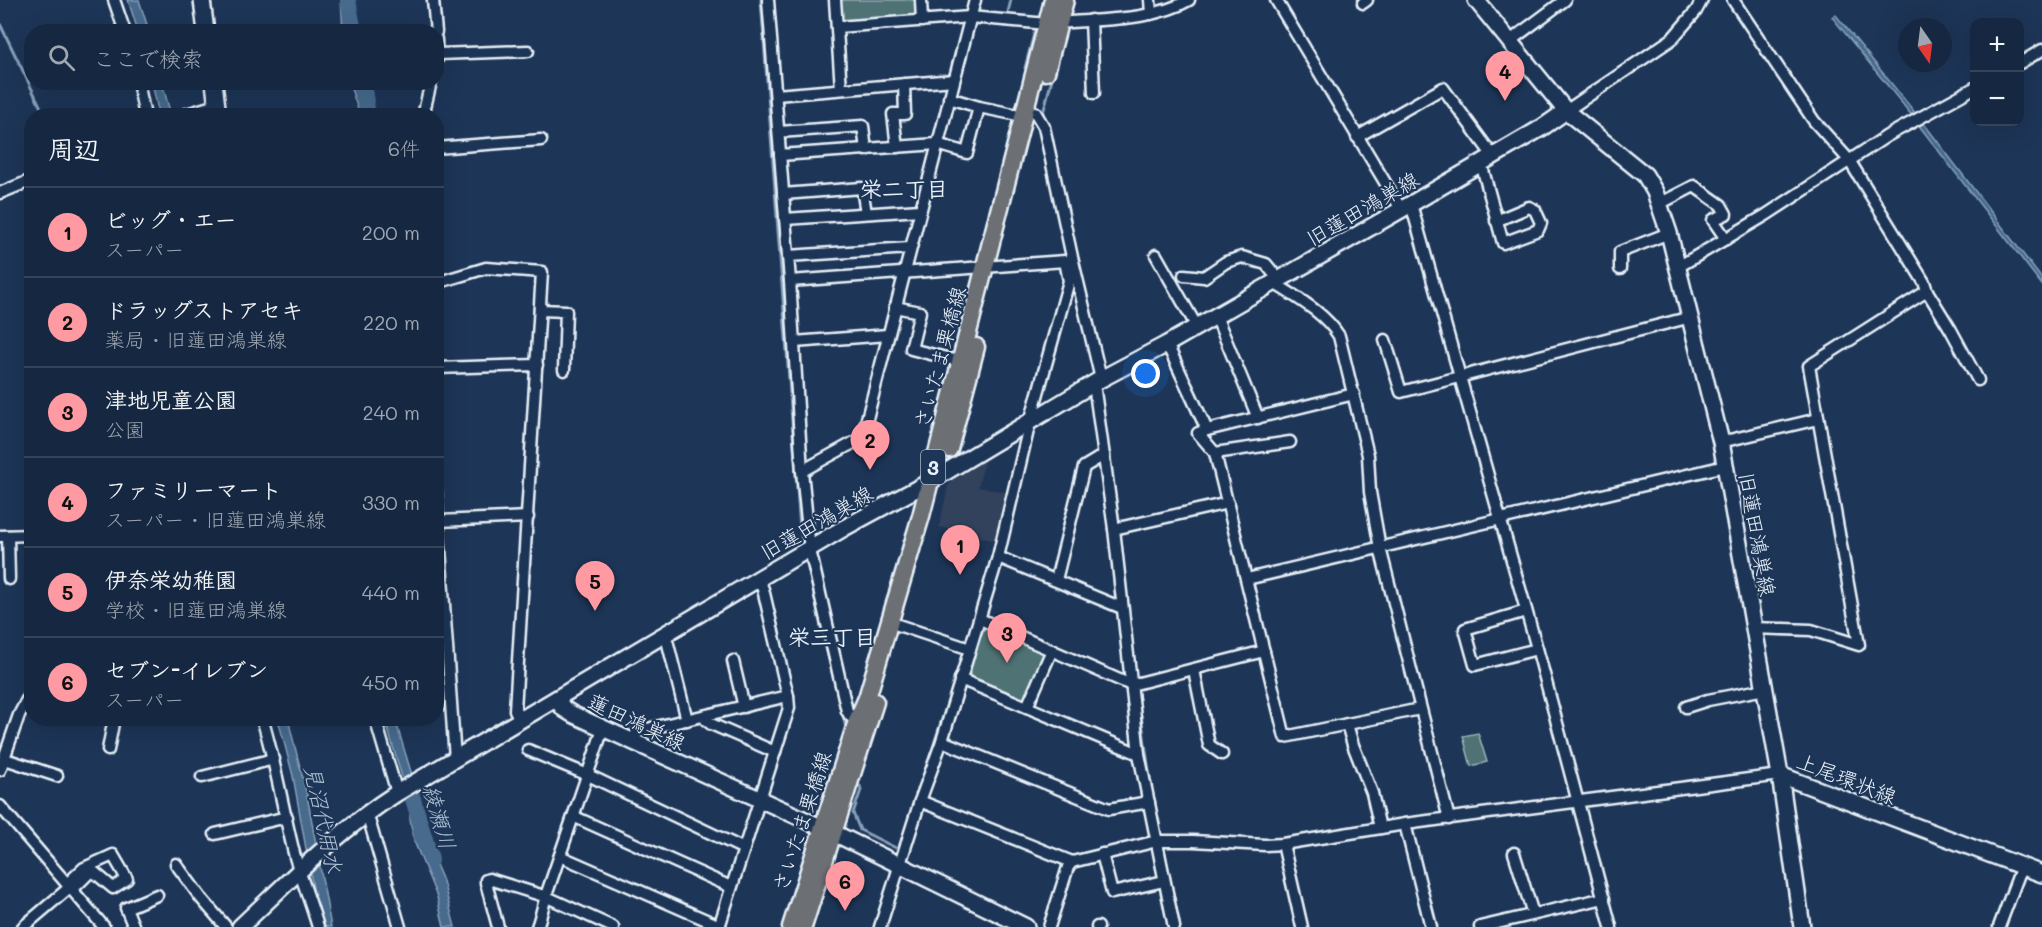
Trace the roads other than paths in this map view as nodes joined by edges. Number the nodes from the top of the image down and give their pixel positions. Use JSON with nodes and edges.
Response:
{"nodes":[{"id":1,"x":114,"y":0,"type":"edge"},
{"id":2,"x":202,"y":0,"type":"edge"},
{"id":3,"x":433,"y":0,"type":"edge"},
{"id":4,"x":768,"y":0,"type":"edge"},
{"id":5,"x":835,"y":0,"type":"edge"},
{"id":6,"x":921,"y":0,"type":"edge"},
{"id":7,"x":975,"y":0,"type":"edge"},
{"id":8,"x":1053,"y":0,"type":"edge"},
{"id":9,"x":1065,"y":0,"type":"edge"},
{"id":10,"x":1150,"y":0,"type":"edge"},
{"id":11,"x":1189,"y":0,"type":"edge"},
{"id":12,"x":1276,"y":0,"type":"edge"},
{"id":13,"x":1476,"y":0,"type":"edge"},
{"id":14,"x":1565,"y":0,"type":"edge"},
{"id":15,"x":1702,"y":0,"type":"edge"},
{"id":16,"x":1733,"y":0,"type":"edge"},
{"id":17,"x":1151,"y":14,"type":"junction"},
{"id":18,"x":970,"y":18,"type":"junction"},
{"id":19,"x":1091,"y":20,"type":"junction"},
{"id":20,"x":922,"y":21,"type":"junction"},
{"id":21,"x":1045,"y":23,"type":"junction"},
{"id":22,"x":122,"y":24,"type":"edge"},
{"id":23,"x":205,"y":24,"type":"edge"},
{"id":24,"x":435,"y":24,"type":"edge"},
{"id":25,"x":837,"y":27,"type":"junction"},
{"id":26,"x":1510,"y":41,"type":"junction"},
{"id":27,"x":2042,"y":50,"type":"edge"},
{"id":28,"x":528,"y":51,"type":"dead end"},
{"id":29,"x":444,"y":57,"type":"edge"},
{"id":30,"x":2024,"y":60,"type":"edge"},
{"id":31,"x":954,"y":80,"type":"junction"},
{"id":32,"x":904,"y":84,"type":"junction"},
{"id":33,"x":841,"y":89,"type":"junction"},
{"id":34,"x":140,"y":90,"type":"edge"},
{"id":35,"x":215,"y":90,"type":"edge"},
{"id":36,"x":429,"y":90,"type":"edge"},
{"id":37,"x":1970,"y":90,"type":"edge"},
{"id":38,"x":1094,"y":93,"type":"dead end"},
{"id":39,"x":776,"y":94,"type":"junction"},
{"id":40,"x":949,"y":98,"type":"junction"},
{"id":41,"x":979,"y":107,"type":"junction"},
{"id":42,"x":143,"y":108,"type":"edge"},
{"id":43,"x":217,"y":108,"type":"edge"},
{"id":44,"x":425,"y":108,"type":"edge"},
{"id":45,"x":1566,"y":111,"type":"junction"},
{"id":46,"x":1029,"y":114,"type":"junction"},
{"id":47,"x":778,"y":132,"type":"junction"},
{"id":48,"x":1357,"y":137,"type":"junction"},
{"id":49,"x":541,"y":140,"type":"dead end"},
{"id":50,"x":937,"y":144,"type":"junction"},
{"id":51,"x":444,"y":147,"type":"edge"},
{"id":52,"x":897,"y":147,"type":"junction"},
{"id":53,"x":866,"y":150,"type":"junction"},
{"id":54,"x":780,"y":155,"type":"junction"},
{"id":55,"x":1487,"y":160,"type":"junction"},
{"id":56,"x":1849,"y":160,"type":"junction"},
{"id":57,"x":24,"y":183,"type":"edge"},
{"id":58,"x":0,"y":193,"type":"edge"},
{"id":59,"x":783,"y":194,"type":"junction"},
{"id":60,"x":1659,"y":204,"type":"junction"},
{"id":61,"x":1406,"y":206,"type":"junction"},
{"id":62,"x":920,"y":210,"type":"junction"},
{"id":63,"x":866,"y":213,"type":"junction"},
{"id":64,"x":785,"y":219,"type":"junction"},
{"id":65,"x":1496,"y":221,"type":"dead end"},
{"id":66,"x":1668,"y":233,"type":"junction"},
{"id":67,"x":1726,"y":239,"type":"junction"},
{"id":68,"x":910,"y":248,"type":"junction"},
{"id":69,"x":1155,"y":255,"type":"dead end"},
{"id":70,"x":788,"y":256,"type":"junction"},
{"id":71,"x":992,"y":265,"type":"junction"},
{"id":72,"x":1678,"y":267,"type":"junction"},
{"id":73,"x":1070,"y":268,"type":"junction"},
{"id":74,"x":1620,"y":269,"type":"dead end"},
{"id":75,"x":904,"y":272,"type":"junction"},
{"id":76,"x":1184,"y":275,"type":"dead end"},
{"id":77,"x":444,"y":281,"type":"edge"},
{"id":78,"x":1276,"y":281,"type":"junction"},
{"id":79,"x":790,"y":282,"type":"junction"},
{"id":80,"x":1927,"y":291,"type":"junction"},
{"id":81,"x":895,"y":307,"type":"junction"},
{"id":82,"x":540,"y":310,"type":"junction"},
{"id":83,"x":1216,"y":316,"type":"junction"},
{"id":84,"x":1691,"y":317,"type":"junction"},
{"id":85,"x":1197,"y":327,"type":"junction"},
{"id":86,"x":888,"y":335,"type":"junction"},
{"id":87,"x":1385,"y":340,"type":"dead end"},
{"id":88,"x":794,"y":342,"type":"junction"},
{"id":89,"x":1167,"y":344,"type":"junction"},
{"id":90,"x":966,"y":363,"type":"junction"},
{"id":91,"x":537,"y":365,"type":"junction"},
{"id":92,"x":444,"y":368,"type":"edge"},
{"id":93,"x":564,"y":370,"type":"dead end"},
{"id":94,"x":1460,"y":376,"type":"junction"},
{"id":95,"x":1978,"y":380,"type":"dead end"},
{"id":96,"x":1098,"y":382,"type":"junction"},
{"id":97,"x":1354,"y":394,"type":"junction"},
{"id":98,"x":1258,"y":418,"type":"junction"},
{"id":99,"x":1818,"y":419,"type":"junction"},
{"id":100,"x":1030,"y":422,"type":"junction"},
{"id":101,"x":1208,"y":430,"type":"junction"},
{"id":102,"x":1290,"y":442,"type":"dead end"},
{"id":103,"x":1721,"y":442,"type":"junction"},
{"id":104,"x":1215,"y":453,"type":"junction"},
{"id":105,"x":1104,"y":455,"type":"junction"},
{"id":106,"x":1725,"y":466,"type":"junction"},
{"id":107,"x":802,"y":471,"type":"junction"},
{"id":108,"x":936,"y":477,"type":"junction"},
{"id":109,"x":1228,"y":503,"type":"junction"},
{"id":110,"x":528,"y":517,"type":"junction"},
{"id":111,"x":1500,"y":519,"type":"junction"},
{"id":112,"x":444,"y":521,"type":"edge"},
{"id":113,"x":1120,"y":528,"type":"junction"},
{"id":114,"x":24,"y":535,"type":"edge"},
{"id":115,"x":4,"y":536,"type":"edge"},
{"id":116,"x":1380,"y":548,"type":"junction"},
{"id":117,"x":805,"y":553,"type":"junction"},
{"id":118,"x":998,"y":557,"type":"junction"},
{"id":119,"x":9,"y":579,"type":"dead end"},
{"id":120,"x":759,"y":579,"type":"junction"},
{"id":121,"x":1247,"y":579,"type":"junction"},
{"id":122,"x":1056,"y":580,"type":"junction"},
{"id":123,"x":1122,"y":608,"type":"junction"},
{"id":124,"x":1526,"y":611,"type":"junction"},
{"id":125,"x":444,"y":613,"type":"edge"},
{"id":126,"x":980,"y":619,"type":"junction"},
{"id":127,"x":898,"y":625,"type":"junction"},
{"id":128,"x":1754,"y":628,"type":"junction"},
{"id":129,"x":664,"y":636,"type":"junction"},
{"id":130,"x":970,"y":649,"type":"junction"},
{"id":131,"x":1537,"y":649,"type":"junction"},
{"id":132,"x":1052,"y":650,"type":"junction"},
{"id":133,"x":1264,"y":651,"type":"junction"},
{"id":134,"x":733,"y":660,"type":"dead end"},
{"id":135,"x":1194,"y":670,"type":"junction"},
{"id":136,"x":960,"y":679,"type":"junction"},
{"id":137,"x":1131,"y":685,"type":"junction"},
{"id":138,"x":1765,"y":689,"type":"junction"},
{"id":139,"x":788,"y":696,"type":"junction"},
{"id":140,"x":556,"y":699,"type":"junction"},
{"id":141,"x":744,"y":706,"type":"junction"},
{"id":142,"x":24,"y":707,"type":"edge"},
{"id":143,"x":1027,"y":707,"type":"junction"},
{"id":144,"x":1686,"y":707,"type":"dead end"},
{"id":145,"x":1420,"y":709,"type":"junction"},
{"id":146,"x":705,"y":716,"type":"junction"},
{"id":147,"x":520,"y":720,"type":"junction"},
{"id":148,"x":687,"y":720,"type":"junction"},
{"id":149,"x":857,"y":721,"type":"junction"},
{"id":150,"x":1347,"y":724,"type":"junction"},
{"id":151,"x":112,"y":726,"type":"edge"},
{"id":152,"x":264,"y":726,"type":"edge"},
{"id":153,"x":377,"y":726,"type":"edge"},
{"id":154,"x":603,"y":729,"type":"junction"},
{"id":155,"x":630,"y":741,"type":"junction"},
{"id":156,"x":942,"y":741,"type":"junction"},
{"id":157,"x":108,"y":750,"type":"dead end"},
{"id":158,"x":528,"y":750,"type":"dead end"},
{"id":159,"x":775,"y":752,"type":"junction"},
{"id":160,"x":1139,"y":754,"type":"junction"},
{"id":161,"x":1222,"y":754,"type":"dead end"},
{"id":162,"x":5,"y":759,"type":"junction"},
{"id":163,"x":274,"y":759,"type":"junction"},
{"id":164,"x":455,"y":759,"type":"junction"},
{"id":165,"x":0,"y":770,"type":"edge"},
{"id":166,"x":588,"y":775,"type":"junction"},
{"id":167,"x":1780,"y":775,"type":"junction"},
{"id":168,"x":57,"y":776,"type":"dead end"},
{"id":169,"x":202,"y":777,"type":"dead end"},
{"id":170,"x":398,"y":792,"type":"junction"},
{"id":171,"x":759,"y":800,"type":"junction"},
{"id":172,"x":920,"y":801,"type":"junction"},
{"id":173,"x":1149,"y":802,"type":"junction"},
{"id":174,"x":1578,"y":802,"type":"junction"},
{"id":175,"x":0,"y":806,"type":"edge"},
{"id":176,"x":367,"y":813,"type":"junction"},
{"id":177,"x":287,"y":817,"type":"junction"},
{"id":178,"x":575,"y":817,"type":"junction"},
{"id":179,"x":1449,"y":819,"type":"junction"},
{"id":180,"x":1405,"y":824,"type":"junction"},
{"id":181,"x":1380,"y":828,"type":"junction"},
{"id":182,"x":828,"y":830,"type":"junction"},
{"id":183,"x":215,"y":834,"type":"dead end"},
{"id":184,"x":1157,"y":842,"type":"junction"},
{"id":185,"x":1283,"y":844,"type":"junction"},
{"id":186,"x":744,"y":849,"type":"junction"},
{"id":187,"x":1514,"y":853,"type":"dead end"},
{"id":188,"x":1102,"y":855,"type":"junction"},
{"id":189,"x":560,"y":856,"type":"junction"},
{"id":190,"x":1072,"y":862,"type":"junction"},
{"id":191,"x":176,"y":864,"type":"dead end"},
{"id":192,"x":900,"y":866,"type":"junction"},
{"id":193,"x":2022,"y":866,"type":"junction"},
{"id":194,"x":300,"y":871,"type":"junction"},
{"id":195,"x":2042,"y":874,"type":"edge"},
{"id":196,"x":1164,"y":881,"type":"junction"},
{"id":197,"x":70,"y":887,"type":"junction"},
{"id":198,"x":731,"y":887,"type":"junction"},
{"id":199,"x":158,"y":896,"type":"dead end"},
{"id":200,"x":547,"y":897,"type":"junction"},
{"id":201,"x":1604,"y":898,"type":"junction"},
{"id":202,"x":1533,"y":914,"type":"junction"},
{"id":203,"x":719,"y":926,"type":"edge"},
{"id":204,"x":23,"y":927,"type":"edge"},
{"id":205,"x":104,"y":927,"type":"edge"},
{"id":206,"x":131,"y":927,"type":"edge"},
{"id":207,"x":226,"y":927,"type":"edge"},
{"id":208,"x":240,"y":927,"type":"edge"},
{"id":209,"x":318,"y":927,"type":"edge"},
{"id":210,"x":400,"y":927,"type":"edge"},
{"id":211,"x":498,"y":927,"type":"edge"},
{"id":212,"x":537,"y":927,"type":"edge"},
{"id":213,"x":614,"y":927,"type":"edge"},
{"id":214,"x":791,"y":927,"type":"edge"},
{"id":215,"x":803,"y":927,"type":"edge"},
{"id":216,"x":880,"y":927,"type":"edge"},
{"id":217,"x":1026,"y":927,"type":"edge"},
{"id":218,"x":1049,"y":927,"type":"edge"},
{"id":219,"x":1174,"y":927,"type":"edge"},
{"id":220,"x":1302,"y":927,"type":"edge"},
{"id":221,"x":1431,"y":927,"type":"edge"},
{"id":222,"x":1480,"y":927,"type":"edge"},
{"id":223,"x":1611,"y":927,"type":"edge"},
{"id":224,"x":1803,"y":927,"type":"edge"},
{"id":225,"x":1999,"y":927,"type":"edge"}],
"edges":[{"from":1,"to":22,"type":"street"},
{"from":2,"to":23,"type":"street"},
{"from":3,"to":24,"type":"street"},
{"from":4,"to":39,"type":"street"},
{"from":5,"to":25,"type":"street"},
{"from":6,"to":20,"type":"street"},
{"from":7,"to":18,"type":"street"},
{"from":8,"to":21,"type":"main road","name":"さいたま栗橋線","number":"3"},
{"from":9,"to":21,"type":"main road","name":"さいたま栗橋線","number":"3"},
{"from":10,"to":17,"type":"street"},
{"from":11,"to":17,"type":"street"},
{"from":12,"to":48,"type":"street"},
{"from":13,"to":26,"type":"street"},
{"from":14,"to":26,"type":"street"},
{"from":15,"to":45,"type":"street"},
{"from":16,"to":56,"type":"street"},
{"from":17,"to":19,"type":"street"},
{"from":18,"to":20,"type":"street"},
{"from":18,"to":21,"type":"street"},
{"from":18,"to":31,"type":"street"},
{"from":19,"to":21,"type":"street"},
{"from":19,"to":38,"type":"street"},
{"from":20,"to":25,"type":"street"},
{"from":21,"to":46,"type":"main road","name":"さいたま栗橋線","number":"3"},
{"from":25,"to":33,"type":"street"},
{"from":26,"to":45,"type":"street"},
{"from":27,"to":30,"type":"street"},
{"from":28,"to":29,"type":"street"},
{"from":31,"to":32,"type":"street"},
{"from":31,"to":40,"type":"street"},
{"from":32,"to":33,"type":"street"},
{"from":32,"to":52,"type":"street"},
{"from":33,"to":39,"type":"street"},
{"from":34,"to":42,"type":"street"},
{"from":35,"to":43,"type":"street"},
{"from":36,"to":44,"type":"street"},
{"from":37,"to":56,"type":"street"},
{"from":39,"to":47,"type":"street"},
{"from":40,"to":41,"type":"street"},
{"from":40,"to":50,"type":"street"},
{"from":41,"to":46,"type":"street"},
{"from":41,"to":50,"type":"street"},
{"from":45,"to":55,"type":"street","name":"旧蓮田鴻巣線"},
{"from":45,"to":60,"type":"street","name":"旧蓮田鴻巣線"},
{"from":46,"to":71,"type":"main road","name":"さいたま栗橋線","number":"3"},
{"from":46,"to":73,"type":"street"},
{"from":47,"to":53,"type":"street"},
{"from":47,"to":54,"type":"street"},
{"from":48,"to":55,"type":"street"},
{"from":48,"to":61,"type":"street"},
{"from":49,"to":51,"type":"street"},
{"from":50,"to":52,"type":"street"},
{"from":50,"to":62,"type":"street"},
{"from":52,"to":53,"type":"street"},
{"from":53,"to":54,"type":"street"},
{"from":54,"to":59,"type":"street"},
{"from":55,"to":61,"type":"street","name":"旧蓮田鴻巣線"},
{"from":55,"to":65,"type":"street"},
{"from":56,"to":67,"type":"street"},
{"from":56,"to":80,"type":"street"},
{"from":57,"to":58,"type":"street"},
{"from":59,"to":63,"type":"street"},
{"from":59,"to":64,"type":"street"},
{"from":60,"to":66,"type":"street","name":"旧蓮田鴻巣線"},
{"from":60,"to":67,"type":"street"},
{"from":61,"to":78,"type":"street","name":"旧蓮田鴻巣線"},
{"from":61,"to":94,"type":"street"},
{"from":62,"to":63,"type":"street"},
{"from":62,"to":68,"type":"street"},
{"from":63,"to":64,"type":"street"},
{"from":64,"to":70,"type":"street"},
{"from":66,"to":72,"type":"street","name":"旧蓮田鴻巣線"},
{"from":66,"to":74,"type":"street"},
{"from":67,"to":72,"type":"street"},
{"from":68,"to":70,"type":"street"},
{"from":68,"to":75,"type":"street"},
{"from":69,"to":85,"type":"street"},
{"from":70,"to":79,"type":"street"},
{"from":71,"to":73,"type":"street"},
{"from":71,"to":75,"type":"street"},
{"from":71,"to":90,"type":"main road","name":"さいたま栗橋線","number":"3"},
{"from":72,"to":84,"type":"street","name":"旧蓮田鴻巣線"},
{"from":73,"to":96,"type":"street"},
{"from":73,"to":100,"type":"street"},
{"from":75,"to":79,"type":"street"},
{"from":75,"to":81,"type":"street"},
{"from":76,"to":78,"type":"street"},
{"from":77,"to":82,"type":"street"},
{"from":78,"to":83,"type":"street","name":"旧蓮田鴻巣線"},
{"from":78,"to":97,"type":"street"},
{"from":79,"to":88,"type":"street"},
{"from":80,"to":95,"type":"street"},
{"from":80,"to":99,"type":"street"},
{"from":81,"to":86,"type":"street"},
{"from":81,"to":90,"type":"street"},
{"from":82,"to":91,"type":"street"},
{"from":82,"to":93,"type":"street"},
{"from":83,"to":85,"type":"street","name":"旧蓮田鴻巣線"},
{"from":83,"to":98,"type":"street"},
{"from":84,"to":94,"type":"street"},
{"from":84,"to":103,"type":"street","name":"旧蓮田鴻巣線"},
{"from":85,"to":89,"type":"street","name":"旧蓮田鴻巣線"},
{"from":86,"to":88,"type":"street"},
{"from":86,"to":107,"type":"street"},
{"from":87,"to":94,"type":"street"},
{"from":88,"to":107,"type":"street"},
{"from":89,"to":96,"type":"street","name":"旧蓮田鴻巣線"},
{"from":89,"to":101,"type":"street"},
{"from":90,"to":108,"type":"main road","name":"さいたま栗橋線","number":"3"},
{"from":91,"to":92,"type":"street"},
{"from":91,"to":110,"type":"street"},
{"from":94,"to":111,"type":"street"},
{"from":96,"to":100,"type":"street","name":"旧蓮田鴻巣線"},
{"from":96,"to":105,"type":"street"},
{"from":97,"to":98,"type":"street"},
{"from":97,"to":116,"type":"street"},
{"from":98,"to":101,"type":"street"},
{"from":99,"to":103,"type":"street"},
{"from":99,"to":128,"type":"street"},
{"from":100,"to":108,"type":"street","name":"旧蓮田鴻巣線"},
{"from":100,"to":118,"type":"street"},
{"from":101,"to":104,"type":"street"},
{"from":102,"to":104,"type":"street"},
{"from":103,"to":106,"type":"street","name":"旧蓮田鴻巣線"},
{"from":104,"to":109,"type":"street"},
{"from":105,"to":113,"type":"street"},
{"from":105,"to":122,"type":"street"},
{"from":106,"to":111,"type":"street"},
{"from":106,"to":128,"type":"street","name":"旧蓮田鴻巣線"},
{"from":107,"to":117,"type":"street"},
{"from":108,"to":117,"type":"street","name":"旧蓮田鴻巣線"},
{"from":108,"to":127,"type":"main road","name":"さいたま栗橋線","number":"3"},
{"from":108,"to":149,"type":"main road","name":"さいたま栗橋線","number":"3"},
{"from":109,"to":113,"type":"street"},
{"from":109,"to":121,"type":"street"},
{"from":110,"to":112,"type":"street"},
{"from":110,"to":147,"type":"street"},
{"from":111,"to":116,"type":"street"},
{"from":111,"to":124,"type":"street"},
{"from":113,"to":123,"type":"street"},
{"from":114,"to":115,"type":"street"},
{"from":115,"to":119,"type":"street"},
{"from":116,"to":121,"type":"street"},
{"from":116,"to":145,"type":"street"},
{"from":117,"to":120,"type":"street","name":"旧蓮田鴻巣線"},
{"from":117,"to":149,"type":"street"},
{"from":118,"to":122,"type":"street"},
{"from":118,"to":126,"type":"street"},
{"from":120,"to":129,"type":"street","name":"旧蓮田鴻巣線"},
{"from":120,"to":139,"type":"street"},
{"from":121,"to":133,"type":"street"},
{"from":122,"to":123,"type":"street"},
{"from":123,"to":137,"type":"street"},
{"from":124,"to":131,"type":"street"},
{"from":124,"to":131,"type":"street"},
{"from":125,"to":164,"type":"street"},
{"from":126,"to":130,"type":"street"},
{"from":126,"to":132,"type":"street"},
{"from":127,"to":130,"type":"street"},
{"from":127,"to":182,"type":"main road","name":"さいたま栗橋線","number":"3"},
{"from":128,"to":138,"type":"street","name":"旧蓮田鴻巣線"},
{"from":129,"to":140,"type":"street","name":"旧蓮田鴻巣線"},
{"from":129,"to":148,"type":"street"},
{"from":130,"to":136,"type":"street"},
{"from":131,"to":174,"type":"street"},
{"from":132,"to":137,"type":"street"},
{"from":132,"to":143,"type":"street"},
{"from":133,"to":135,"type":"street"},
{"from":133,"to":150,"type":"street"},
{"from":134,"to":141,"type":"street"},
{"from":135,"to":137,"type":"street"},
{"from":135,"to":161,"type":"street"},
{"from":136,"to":143,"type":"street"},
{"from":136,"to":156,"type":"street"},
{"from":137,"to":160,"type":"street"},
{"from":138,"to":144,"type":"street"},
{"from":138,"to":167,"type":"street","name":"旧蓮田鴻巣線"},
{"from":139,"to":141,"type":"street"},
{"from":139,"to":159,"type":"street"},
{"from":140,"to":147,"type":"street","name":"蓮田鴻巣線"},
{"from":140,"to":154,"type":"street","name":"蓮田鴻巣線"},
{"from":141,"to":146,"type":"street"},
{"from":142,"to":162,"type":"street"},
{"from":143,"to":160,"type":"street"},
{"from":145,"to":150,"type":"street"},
{"from":145,"to":179,"type":"street"},
{"from":146,"to":148,"type":"street"},
{"from":146,"to":159,"type":"street"},
{"from":147,"to":164,"type":"street","name":"蓮田鴻巣線"},
{"from":148,"to":155,"type":"street"},
{"from":149,"to":182,"type":"main road","name":"さいたま栗橋線","number":"3"},
{"from":150,"to":181,"type":"street"},
{"from":151,"to":157,"type":"street"},
{"from":152,"to":163,"type":"street"},
{"from":153,"to":170,"type":"street"},
{"from":154,"to":155,"type":"street","name":"蓮田鴻巣線"},
{"from":154,"to":166,"type":"street"},
{"from":155,"to":171,"type":"street","name":"蓮田鴻巣線"},
{"from":156,"to":172,"type":"street"},
{"from":156,"to":173,"type":"street"},
{"from":158,"to":166,"type":"street"},
{"from":159,"to":171,"type":"street"},
{"from":160,"to":173,"type":"street"},
{"from":162,"to":165,"type":"street"},
{"from":162,"to":168,"type":"street"},
{"from":163,"to":169,"type":"street"},
{"from":163,"to":177,"type":"street"},
{"from":164,"to":170,"type":"street","name":"蓮田鴻巣線"},
{"from":166,"to":178,"type":"street"},
{"from":166,"to":186,"type":"street"},
{"from":167,"to":174,"type":"street"},
{"from":167,"to":193,"type":"street","name":"上尾環状線"},
{"from":167,"to":224,"type":"street","name":"上尾環状線"},
{"from":170,"to":176,"type":"street","name":"蓮田鴻巣線"},
{"from":171,"to":182,"type":"street","name":"蓮田鴻巣線"},
{"from":171,"to":186,"type":"street"},
{"from":172,"to":190,"type":"street"},
{"from":172,"to":192,"type":"street"},
{"from":173,"to":184,"type":"street"},
{"from":174,"to":179,"type":"street"},
{"from":174,"to":201,"type":"street"},
{"from":175,"to":197,"type":"street"},
{"from":176,"to":194,"type":"street","name":"蓮田鴻巣線"},
{"from":176,"to":210,"type":"street"},
{"from":177,"to":183,"type":"street"},
{"from":177,"to":194,"type":"street"},
{"from":178,"to":189,"type":"street"},
{"from":178,"to":198,"type":"street"},
{"from":179,"to":180,"type":"street"},
{"from":180,"to":181,"type":"street"},
{"from":180,"to":221,"type":"street"},
{"from":181,"to":185,"type":"street"},
{"from":182,"to":192,"type":"street","name":"蓮田鴻巣線"},
{"from":182,"to":214,"type":"main road","name":"さいたま栗橋線","number":"3"},
{"from":182,"to":215,"type":"main road","name":"さいたま栗橋線","number":"3"},
{"from":184,"to":185,"type":"street"},
{"from":184,"to":188,"type":"street"},
{"from":184,"to":196,"type":"street"},
{"from":185,"to":220,"type":"street"},
{"from":186,"to":198,"type":"street"},
{"from":187,"to":202,"type":"street"},
{"from":188,"to":190,"type":"street"},
{"from":188,"to":196,"type":"street"},
{"from":189,"to":200,"type":"street"},
{"from":189,"to":203,"type":"street"},
{"from":190,"to":218,"type":"street"},
{"from":191,"to":207,"type":"street"},
{"from":192,"to":216,"type":"street"},
{"from":192,"to":217,"type":"street","name":"蓮田鴻巣線"},
{"from":193,"to":195,"type":"street","name":"上尾環状線"},
{"from":193,"to":225,"type":"street"},
{"from":194,"to":208,"type":"street","name":"蓮田鴻巣線"},
{"from":194,"to":209,"type":"street"},
{"from":196,"to":219,"type":"street"},
{"from":197,"to":197,"type":"street"},
{"from":197,"to":204,"type":"street"},
{"from":197,"to":205,"type":"street"},
{"from":198,"to":203,"type":"street"},
{"from":199,"to":206,"type":"street"},
{"from":200,"to":211,"type":"street"},
{"from":200,"to":212,"type":"street"},
{"from":200,"to":213,"type":"street"},
{"from":201,"to":202,"type":"street"},
{"from":201,"to":223,"type":"street"},
{"from":202,"to":222,"type":"street"}]}
